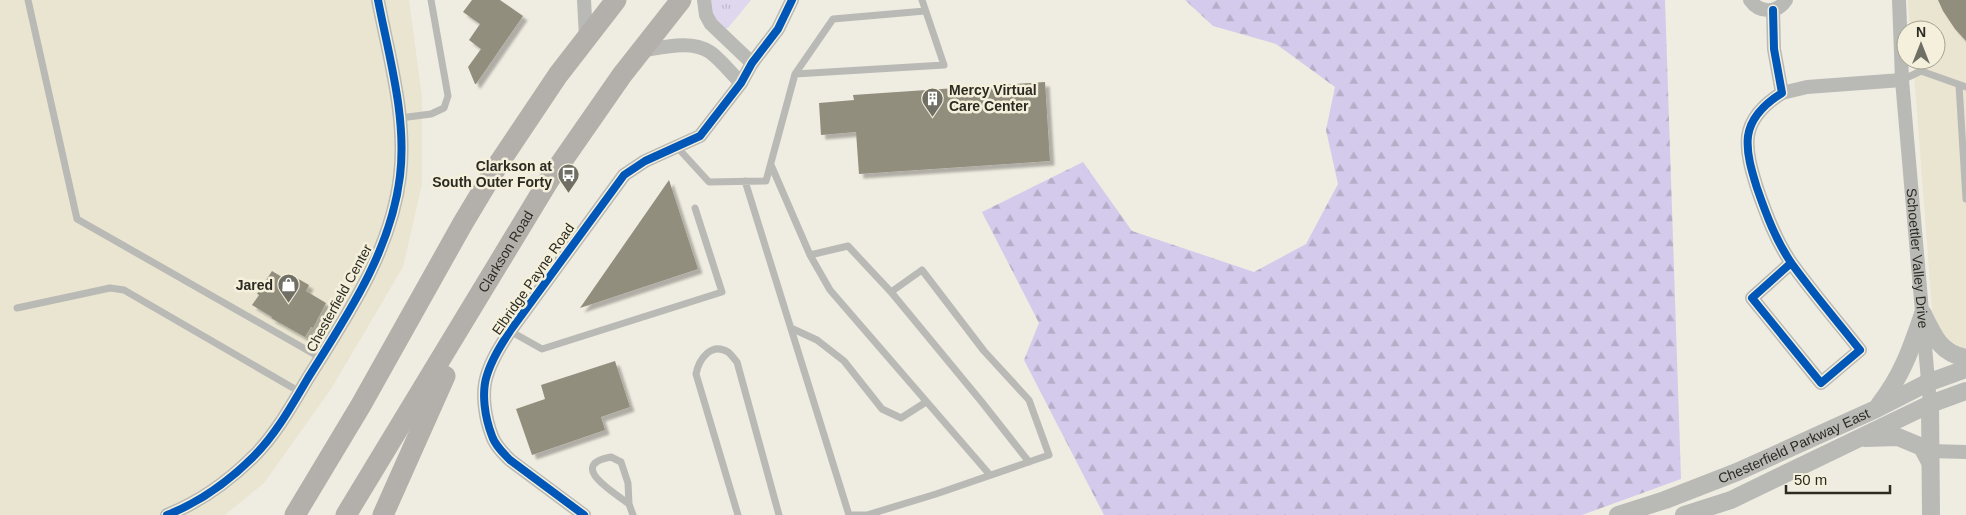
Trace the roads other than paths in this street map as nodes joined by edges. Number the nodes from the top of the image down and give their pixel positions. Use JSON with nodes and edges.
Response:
{"nodes":[{"id":1,"x":28,"y":0,"type":"edge"},
{"id":2,"x":378,"y":0,"type":"edge"},
{"id":3,"x":431,"y":0,"type":"edge"},
{"id":4,"x":584,"y":0,"type":"edge"},
{"id":5,"x":616,"y":0,"type":"edge"},
{"id":6,"x":681,"y":0,"type":"edge"},
{"id":7,"x":704,"y":0,"type":"edge"},
{"id":8,"x":792,"y":0,"type":"edge"},
{"id":9,"x":922,"y":0,"type":"edge"},
{"id":10,"x":1750,"y":0,"type":"edge"},
{"id":11,"x":1899,"y":0,"type":"edge"},
{"id":12,"x":1786,"y":3,"type":"edge"},
{"id":13,"x":925,"y":11,"type":"junction"},
{"id":14,"x":586,"y":37,"type":"junction"},
{"id":15,"x":640,"y":51,"type":"junction"},
{"id":16,"x":752,"y":63,"type":"junction"},
{"id":17,"x":795,"y":74,"type":"junction"},
{"id":18,"x":1902,"y":80,"type":"junction"},
{"id":19,"x":740,"y":83,"type":"junction"},
{"id":20,"x":1963,"y":86,"type":"edge"},
{"id":21,"x":1782,"y":93,"type":"junction"},
{"id":22,"x":400,"y":118,"type":"junction"},
{"id":23,"x":677,"y":147,"type":"junction"},
{"id":24,"x":770,"y":165,"type":"junction"},
{"id":25,"x":745,"y":181,"type":"junction"},
{"id":26,"x":1966,"y":199,"type":"edge"},
{"id":27,"x":695,"y":208,"type":"dead end"},
{"id":28,"x":810,"y":255,"type":"junction"},
{"id":29,"x":1791,"y":263,"type":"junction"},
{"id":30,"x":891,"y":292,"type":"junction"},
{"id":31,"x":480,"y":296,"type":"junction"},
{"id":32,"x":17,"y":308,"type":"dead end"},
{"id":33,"x":1923,"y":314,"type":"junction"},
{"id":34,"x":791,"y":328,"type":"junction"},
{"id":35,"x":510,"y":330,"type":"junction"},
{"id":36,"x":321,"y":358,"type":"junction"},
{"id":37,"x":1966,"y":358,"type":"edge"},
{"id":38,"x":1966,"y":369,"type":"edge"},
{"id":39,"x":1927,"y":383,"type":"junction"},
{"id":40,"x":1966,"y":391,"type":"edge"},
{"id":41,"x":300,"y":392,"type":"junction"},
{"id":42,"x":926,"y":402,"type":"junction"},
{"id":43,"x":1930,"y":404,"type":"junction"},
{"id":44,"x":1876,"y":409,"type":"junction"},
{"id":45,"x":1860,"y":438,"type":"junction"},
{"id":46,"x":1966,"y":452,"type":"edge"},
{"id":47,"x":1930,"y":457,"type":"junction"},
{"id":48,"x":1029,"y":462,"type":"junction"},
{"id":49,"x":990,"y":475,"type":"junction"},
{"id":50,"x":629,"y":504,"type":"junction"},
{"id":51,"x":191,"y":510,"type":"edge"},
{"id":52,"x":576,"y":513,"type":"edge"},
{"id":53,"x":167,"y":515,"type":"edge"},
{"id":54,"x":295,"y":515,"type":"edge"},
{"id":55,"x":346,"y":515,"type":"edge"},
{"id":56,"x":384,"y":515,"type":"edge"},
{"id":57,"x":633,"y":515,"type":"edge"},
{"id":58,"x":738,"y":515,"type":"edge"},
{"id":59,"x":779,"y":515,"type":"edge"},
{"id":60,"x":1618,"y":515,"type":"edge"},
{"id":61,"x":1684,"y":515,"type":"edge"},
{"id":62,"x":1931,"y":515,"type":"edge"}],
"edges":[{"from":1,"to":36,"type":"lane"},
{"from":2,"to":22,"type":"street","name":"Chesterfield Center"},
{"from":3,"to":22,"type":"lane"},
{"from":4,"to":14,"type":"street"},
{"from":5,"to":14,"type":"main road"},
{"from":6,"to":15,"type":"main road","name":"Clarkson Road"},
{"from":7,"to":16,"type":"street"},
{"from":8,"to":16,"type":"street","name":"Elbridge Payne Road"},
{"from":9,"to":13,"type":"lane"},
{"from":10,"to":12,"type":"street"},
{"from":11,"to":18,"type":"street","name":"Schoettler Valley Drive"},
{"from":12,"to":21,"type":"street"},
{"from":13,"to":17,"type":"lane"},
{"from":13,"to":17,"type":"lane"},
{"from":14,"to":54,"type":"main road"},
{"from":15,"to":19,"type":"street"},
{"from":15,"to":31,"type":"main road","name":"Clarkson Road"},
{"from":16,"to":19,"type":"street","name":"Elbridge Payne Road"},
{"from":17,"to":24,"type":"lane"},
{"from":18,"to":20,"type":"lane"},
{"from":18,"to":21,"type":"street"},
{"from":18,"to":33,"type":"street","name":"Schoettler Valley Drive"},
{"from":19,"to":23,"type":"street","name":"Elbridge Payne Road"},
{"from":20,"to":26,"type":"lane"},
{"from":21,"to":29,"type":"street"},
{"from":22,"to":36,"type":"street","name":"Chesterfield Center"},
{"from":23,"to":25,"type":"lane"},
{"from":23,"to":35,"type":"street","name":"Elbridge Payne Road"},
{"from":24,"to":25,"type":"lane"},
{"from":24,"to":28,"type":"lane"},
{"from":25,"to":34,"type":"lane"},
{"from":27,"to":35,"type":"lane"},
{"from":28,"to":30,"type":"lane"},
{"from":28,"to":42,"type":"lane"},
{"from":29,"to":29,"type":"street"},
{"from":30,"to":48,"type":"lane"},
{"from":30,"to":48,"type":"lane"},
{"from":31,"to":55,"type":"main road","name":"Clarkson Road"},
{"from":31,"to":56,"type":"main road"},
{"from":32,"to":41,"type":"lane"},
{"from":33,"to":37,"type":"street"},
{"from":33,"to":39,"type":"street","name":"Schoettler Valley Drive"},
{"from":33,"to":44,"type":"street"},
{"from":34,"to":42,"type":"lane"},
{"from":34,"to":49,"type":"lane"},
{"from":35,"to":52,"type":"street","name":"Elbridge Payne Road"},
{"from":36,"to":41,"type":"street","name":"Chesterfield Center"},
{"from":38,"to":39,"type":"street","name":"Chesterfield Parkway East"},
{"from":39,"to":43,"type":"street","name":"Schoettler Valley Drive"},
{"from":39,"to":44,"type":"street","name":"Chesterfield Parkway East"},
{"from":40,"to":43,"type":"street","name":"Chesterfield Parkway East"},
{"from":41,"to":51,"type":"street","name":"Chesterfield Center"},
{"from":42,"to":49,"type":"lane"},
{"from":43,"to":45,"type":"street","name":"Chesterfield Parkway East"},
{"from":43,"to":47,"type":"street","name":"Schoettler Valley Drive"},
{"from":44,"to":60,"type":"street","name":"Chesterfield Parkway East"},
{"from":45,"to":47,"type":"street"},
{"from":45,"to":61,"type":"street","name":"Chesterfield Parkway East"},
{"from":46,"to":47,"type":"street"},
{"from":47,"to":62,"type":"street","name":"Schoettler Valley Drive"},
{"from":48,"to":49,"type":"lane"},
{"from":50,"to":50,"type":"lane"},
{"from":50,"to":57,"type":"lane"},
{"from":51,"to":53,"type":"street","name":"Chesterfield Center"},
{"from":58,"to":59,"type":"lane"}]}
